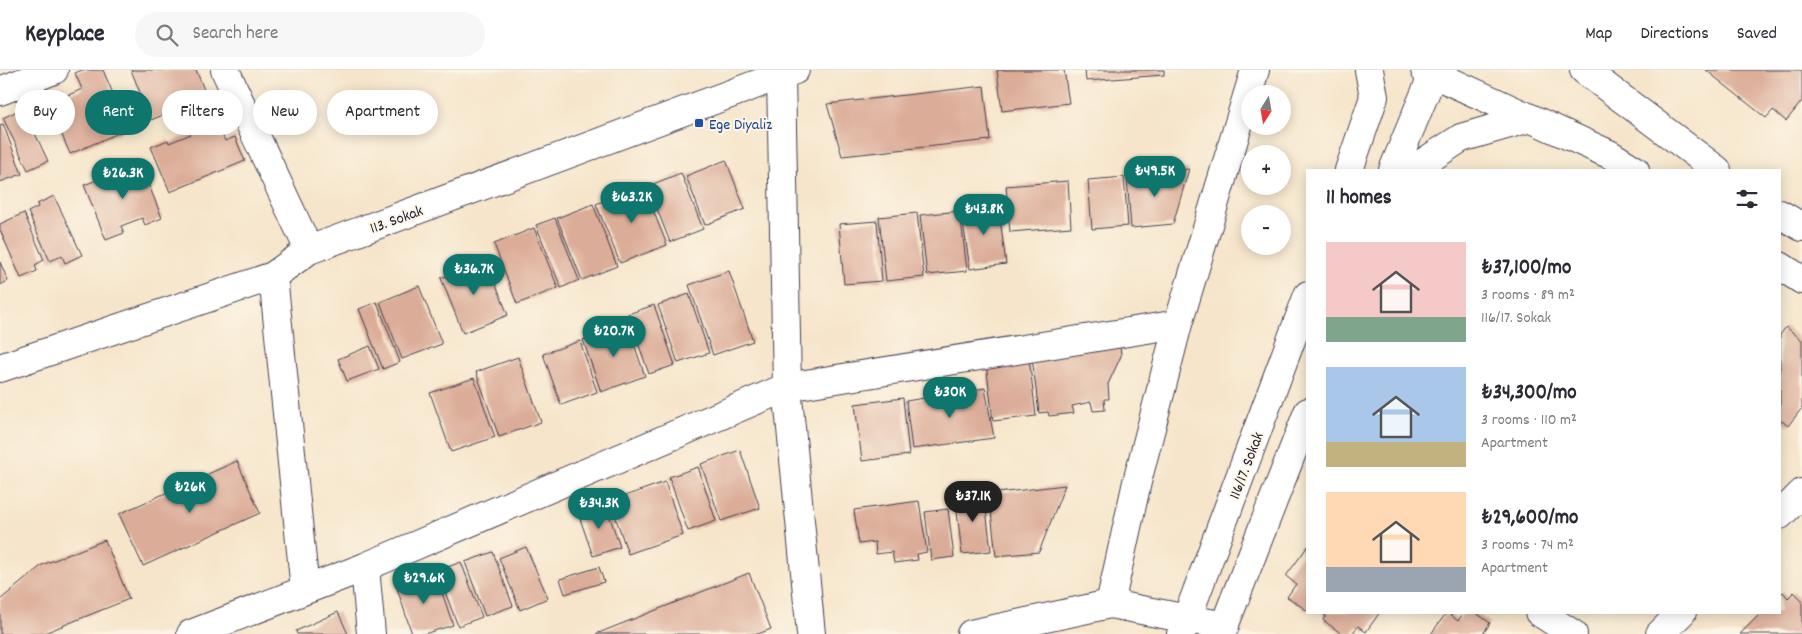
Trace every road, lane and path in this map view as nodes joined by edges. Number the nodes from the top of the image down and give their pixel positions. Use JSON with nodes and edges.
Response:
{"nodes":[{"id":1,"x":225,"y":70,"type":"edge"},
{"id":2,"x":1255,"y":70,"type":"edge"},
{"id":3,"x":1369,"y":70,"type":"edge"},
{"id":4,"x":1584,"y":70,"type":"edge"},
{"id":5,"x":49,"y":71,"type":"edge"},
{"id":6,"x":788,"y":72,"type":"edge"},
{"id":7,"x":1432,"y":72,"type":"edge"},
{"id":8,"x":0,"y":91,"type":"edge"},
{"id":9,"x":1530,"y":118,"type":"junction"},
{"id":10,"x":1349,"y":169,"type":"edge"},
{"id":11,"x":1392,"y":169,"type":"edge"},
{"id":12,"x":1414,"y":169,"type":"edge"},
{"id":13,"x":1632,"y":169,"type":"edge"},
{"id":14,"x":1716,"y":169,"type":"edge"},
{"id":15,"x":1781,"y":215,"type":"edge"},
{"id":16,"x":1802,"y":228,"type":"edge"},
{"id":17,"x":309,"y":250,"type":"junction"},
{"id":18,"x":1781,"y":267,"type":"edge"},
{"id":19,"x":273,"y":276,"type":"junction"},
{"id":20,"x":1802,"y":280,"type":"edge"},
{"id":21,"x":1306,"y":300,"type":"edge"},
{"id":22,"x":1178,"y":324,"type":"junction"},
{"id":23,"x":0,"y":368,"type":"edge"},
{"id":24,"x":787,"y":387,"type":"junction"},
{"id":25,"x":1306,"y":424,"type":"edge"},
{"id":26,"x":1256,"y":433,"type":"junction"},
{"id":27,"x":1300,"y":462,"type":"edge"},
{"id":28,"x":1802,"y":493,"type":"edge"},
{"id":29,"x":1781,"y":514,"type":"edge"},
{"id":30,"x":365,"y":567,"type":"junction"},
{"id":31,"x":305,"y":590,"type":"junction"},
{"id":32,"x":1110,"y":604,"type":"junction"},
{"id":33,"x":1542,"y":614,"type":"edge"},
{"id":34,"x":1680,"y":614,"type":"edge"},
{"id":35,"x":1184,"y":626,"type":"edge"},
{"id":36,"x":1223,"y":630,"type":"edge"},
{"id":37,"x":191,"y":634,"type":"edge"},
{"id":38,"x":371,"y":634,"type":"edge"},
{"id":39,"x":810,"y":634,"type":"edge"},
{"id":40,"x":971,"y":634,"type":"edge"},
{"id":41,"x":1573,"y":634,"type":"edge"},
{"id":42,"x":1660,"y":634,"type":"edge"}],
"edges":[{"from":1,"to":17,"type":"street"},
{"from":2,"to":22,"type":"street"},
{"from":3,"to":10,"type":"street"},
{"from":4,"to":14,"type":"street"},
{"from":5,"to":8,"type":"street"},
{"from":6,"to":17,"type":"street","name":"113. Sokak"},
{"from":6,"to":24,"type":"street"},
{"from":7,"to":9,"type":"street"},
{"from":7,"to":11,"type":"street"},
{"from":9,"to":12,"type":"street"},
{"from":9,"to":13,"type":"street"},
{"from":15,"to":16,"type":"street"},
{"from":17,"to":19,"type":"street","name":"113. Sokak"},
{"from":18,"to":20,"type":"street"},
{"from":19,"to":23,"type":"street","name":"113. Sokak"},
{"from":19,"to":31,"type":"street"},
{"from":21,"to":26,"type":"street","name":"116/17. Sokak"},
{"from":22,"to":24,"type":"street"},
{"from":22,"to":32,"type":"street"},
{"from":24,"to":30,"type":"street"},
{"from":24,"to":39,"type":"street"},
{"from":25,"to":27,"type":"street"},
{"from":26,"to":27,"type":"street"},
{"from":26,"to":35,"type":"street","name":"116/17. Sokak"},
{"from":27,"to":36,"type":"street"},
{"from":28,"to":29,"type":"street"},
{"from":30,"to":31,"type":"street"},
{"from":30,"to":38,"type":"street"},
{"from":31,"to":37,"type":"street"},
{"from":32,"to":35,"type":"street"},
{"from":32,"to":40,"type":"street"},
{"from":33,"to":41,"type":"street"},
{"from":34,"to":42,"type":"street"},
{"from":35,"to":36,"type":"street"}]}
